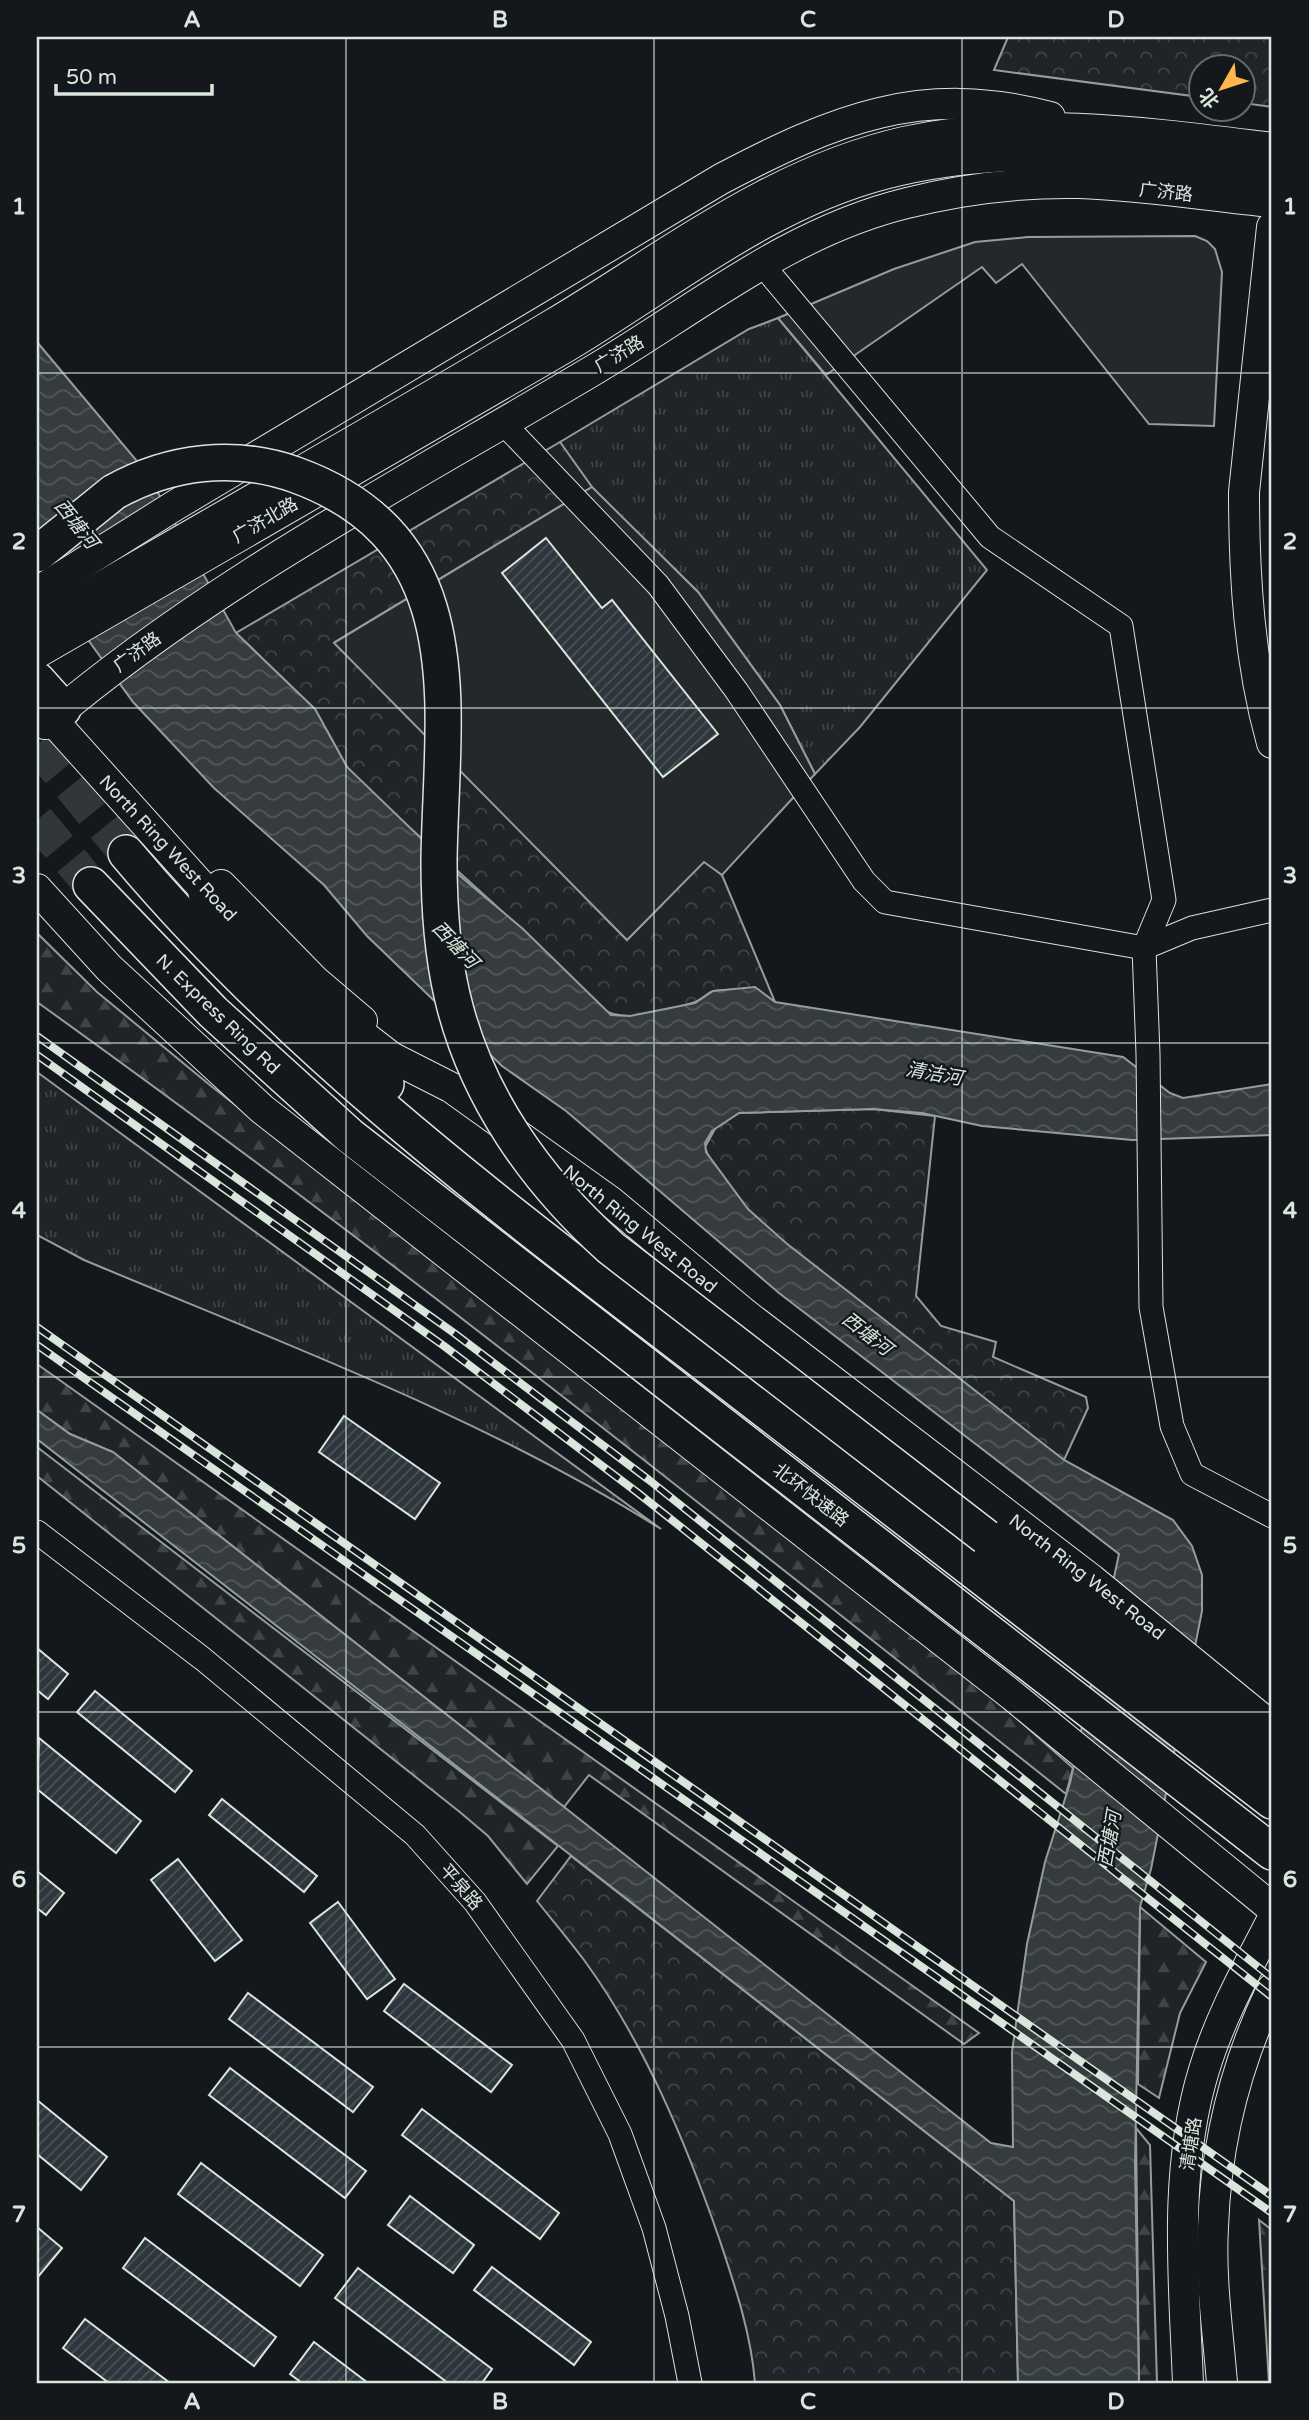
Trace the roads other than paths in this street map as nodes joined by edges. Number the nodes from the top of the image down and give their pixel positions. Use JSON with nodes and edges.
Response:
{"nodes":[{"id":1,"x":1102,"y":130,"type":"junction"},
{"id":2,"x":1272,"y":148,"type":"edge"},
{"id":3,"x":1272,"y":174,"type":"edge"},
{"id":4,"x":1272,"y":202,"type":"edge"},
{"id":5,"x":1272,"y":227,"type":"edge"},
{"id":6,"x":761,"y":263,"type":"junction"},
{"id":7,"x":487,"y":377,"type":"junction"},
{"id":8,"x":504,"y":424,"type":"junction"},
{"id":9,"x":37,"y":554,"type":"edge"},
{"id":10,"x":37,"y":592,"type":"edge"},
{"id":11,"x":37,"y":624,"type":"edge"},
{"id":12,"x":37,"y":653,"type":"edge"},
{"id":13,"x":37,"y":680,"type":"edge"},
{"id":14,"x":47,"y":715,"type":"edge"},
{"id":15,"x":1272,"y":743,"type":"edge"},
{"id":16,"x":125,"y":853,"type":"tunnel mouth"},
{"id":17,"x":91,"y":885,"type":"tunnel mouth"},
{"id":18,"x":37,"y":889,"type":"edge"},
{"id":19,"x":205,"y":893,"type":"junction"},
{"id":20,"x":1272,"y":910,"type":"edge"},
{"id":21,"x":1144,"y":948,"type":"junction"},
{"id":22,"x":452,"y":1088,"type":"junction"},
{"id":23,"x":662,"y":1331,"type":"junction"},
{"id":24,"x":1272,"y":1516,"type":"edge"},
{"id":25,"x":37,"y":1532,"type":"edge"},
{"id":26,"x":1074,"y":1607,"type":"junction"},
{"id":27,"x":1272,"y":1727,"type":"edge"},
{"id":28,"x":1272,"y":1760,"type":"edge"},
{"id":29,"x":1272,"y":1801,"type":"edge"},
{"id":30,"x":1272,"y":1852,"type":"edge"},
{"id":31,"x":1272,"y":1909,"type":"edge"},
{"id":32,"x":1272,"y":1920,"type":"edge"},
{"id":33,"x":1272,"y":1989,"type":"edge"},
{"id":34,"x":690,"y":2383,"type":"edge"},
{"id":35,"x":1188,"y":2383,"type":"edge"},
{"id":36,"x":1222,"y":2383,"type":"edge"}],
"edges":[{"from":1,"to":2,"type":"main road"},
{"from":1,"to":7,"type":"main road"},
{"from":1,"to":10,"type":"main road"},
{"from":3,"to":7,"type":"main road","name":"广济路"},
{"from":4,"to":6,"type":"main road","name":"广济路"},
{"from":5,"to":15,"type":"main road"},
{"from":6,"to":8,"type":"main road","name":"广济路"},
{"from":6,"to":21,"type":"street"},
{"from":7,"to":11,"type":"main road","name":"广济北路"},
{"from":7,"to":12,"type":"main road","name":"广济北路"},
{"from":8,"to":14,"type":"main road","name":"广济路"},
{"from":8,"to":21,"type":"street"},
{"from":9,"to":26,"type":"highway","bridge":true},
{"from":13,"to":14,"type":"highway"},
{"from":14,"to":19,"type":"main road","name":"North Ring West Road"},
{"from":14,"to":22,"type":"main road"},
{"from":16,"to":23,"type":"highway"},
{"from":17,"to":30,"type":"highway","name":"N. Express Ring Rd"},
{"from":18,"to":31,"type":"main road"},
{"from":19,"to":22,"type":"main road","name":"North Ring West Road"},
{"from":19,"to":23,"type":"highway"},
{"from":20,"to":21,"type":"street"},
{"from":21,"to":24,"type":"street"},
{"from":22,"to":26,"type":"main road","name":"North Ring West Road"},
{"from":23,"to":26,"type":"highway"},
{"from":25,"to":34,"type":"street","name":"平泉路"},
{"from":26,"to":27,"type":"main road","name":"North Ring West Road"},
{"from":26,"to":28,"type":"highway"},
{"from":26,"to":29,"type":"highway"},
{"from":32,"to":35,"type":"main road","name":"清塘路"},
{"from":33,"to":36,"type":"main road","name":"清塘路"}]}
